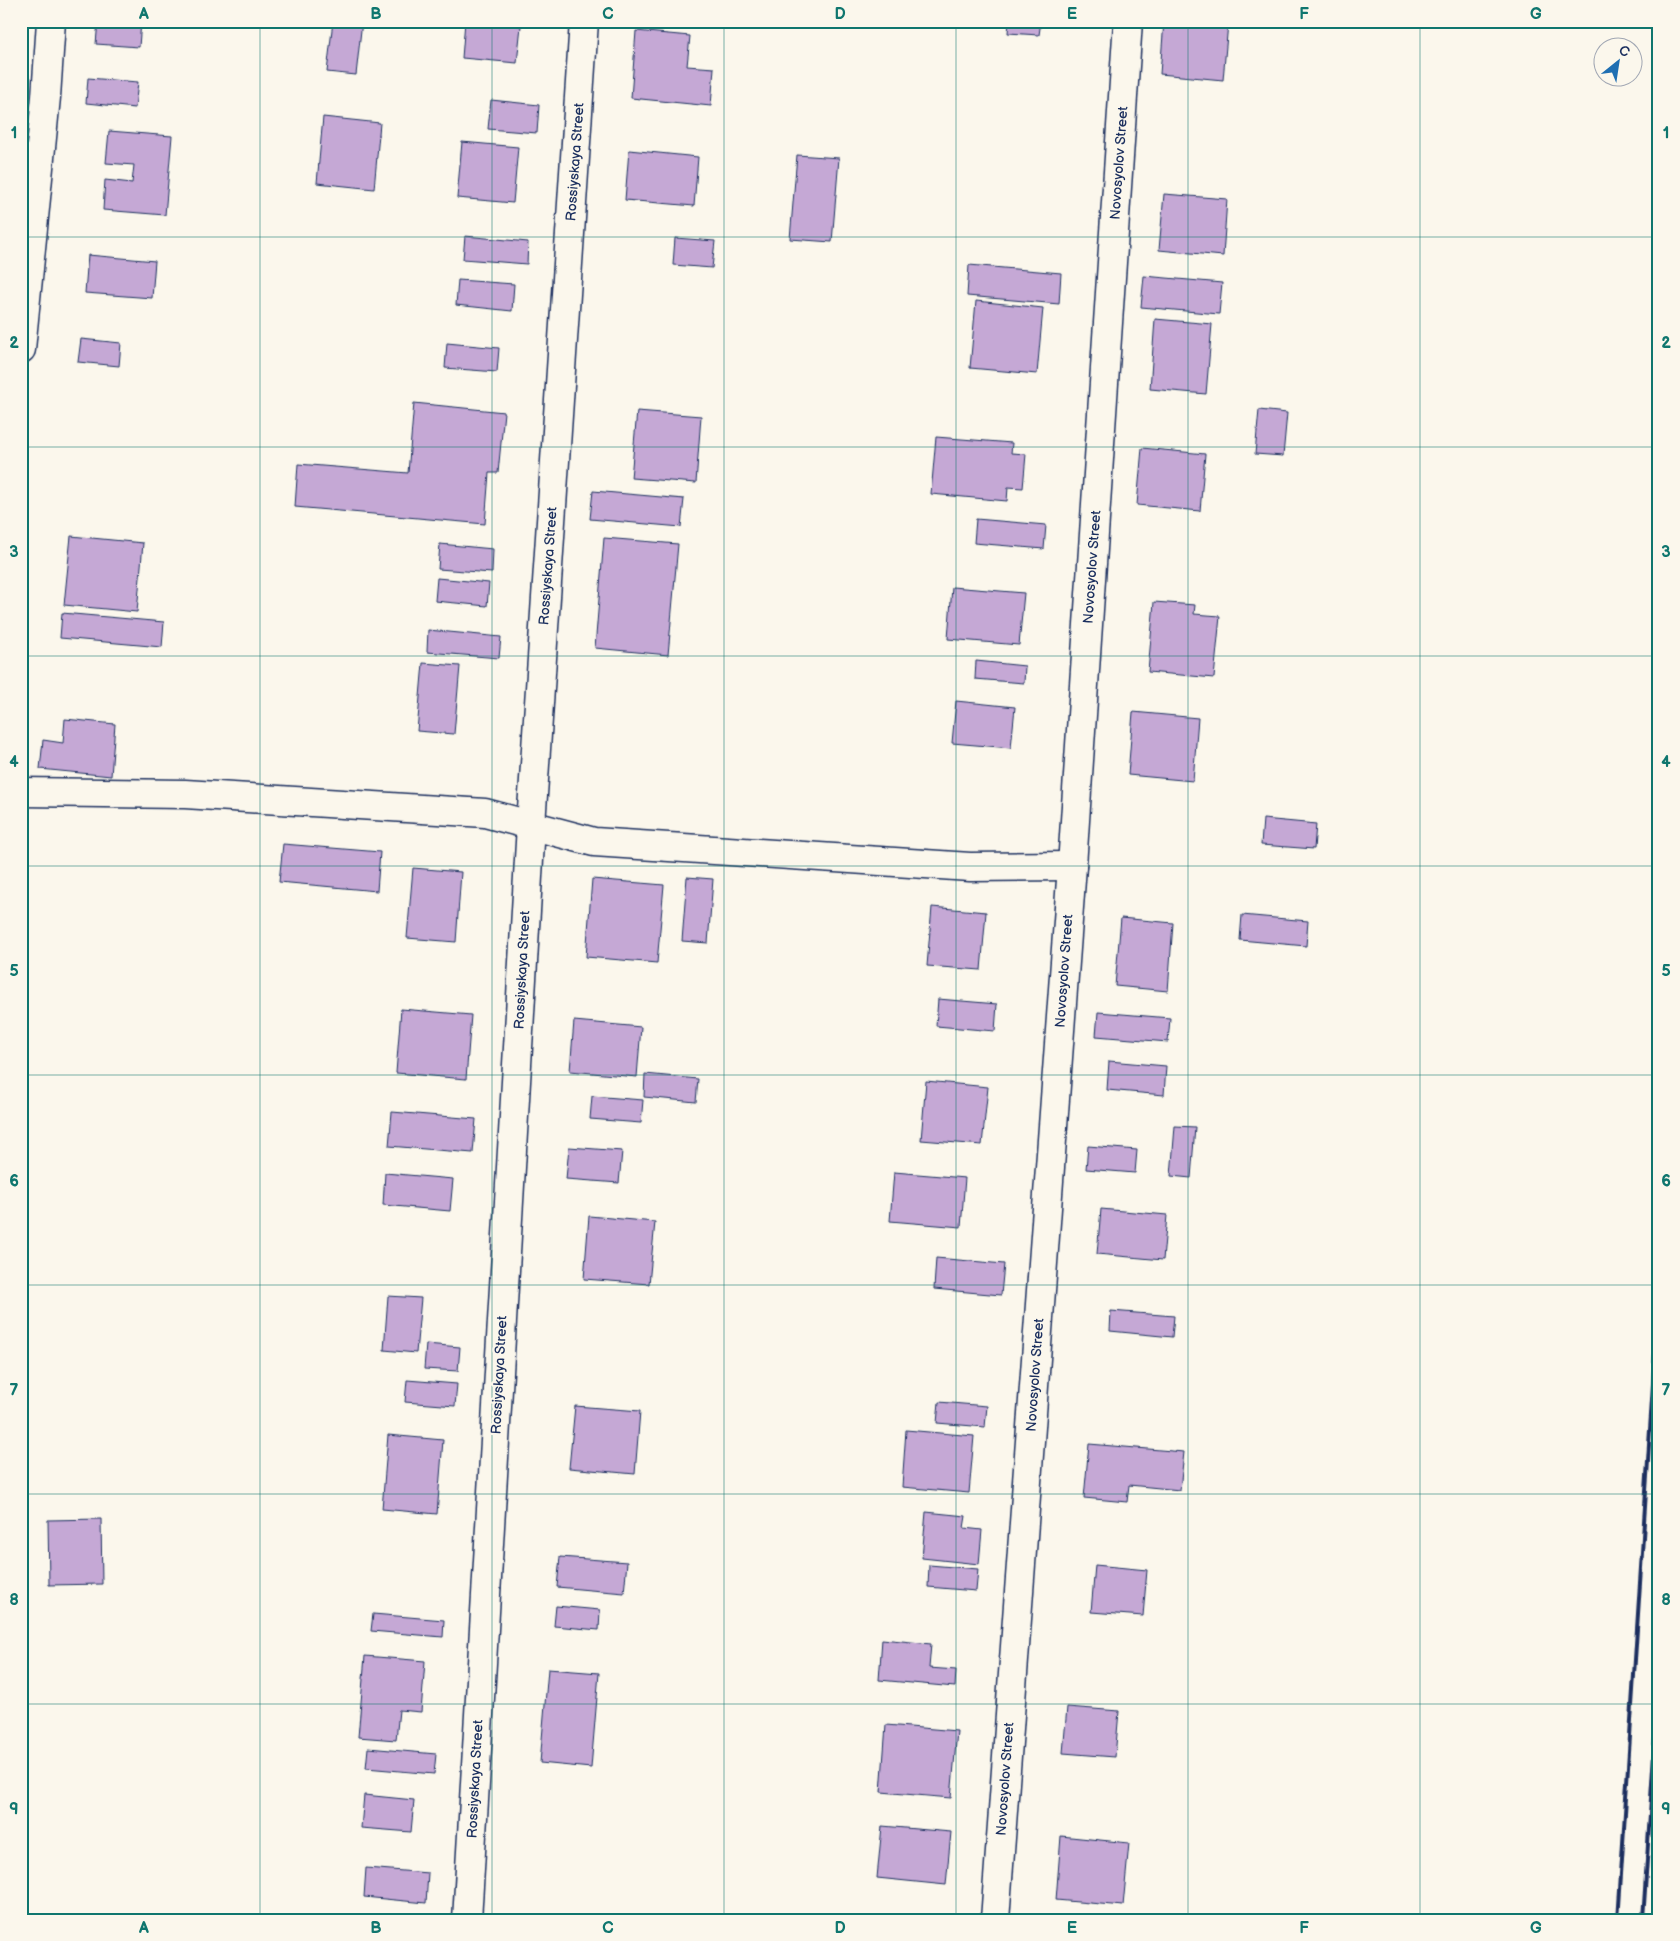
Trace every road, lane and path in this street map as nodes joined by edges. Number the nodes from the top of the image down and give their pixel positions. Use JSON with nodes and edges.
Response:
{"nodes":[{"id":1,"x":51,"y":21,"type":"edge"},
{"id":2,"x":584,"y":21,"type":"edge"},
{"id":3,"x":1128,"y":21,"type":"edge"},
{"id":4,"x":21,"y":349,"type":"edge"},
{"id":5,"x":21,"y":792,"type":"edge"},
{"id":6,"x":531,"y":825,"type":"junction"},
{"id":7,"x":1072,"y":866,"type":"junction"},
{"id":8,"x":467,"y":1920,"type":"edge"},
{"id":9,"x":995,"y":1920,"type":"edge"}],
"edges":[{"from":1,"to":4,"type":"street"},
{"from":2,"to":6,"type":"street","name":"Rossiyskaya Street"},
{"from":3,"to":7,"type":"street","name":"Novosyolov Street"},
{"from":5,"to":6,"type":"street"},
{"from":6,"to":7,"type":"street"},
{"from":6,"to":8,"type":"street","name":"Rossiyskaya Street"},
{"from":7,"to":9,"type":"street","name":"Novosyolov Street"}]}
